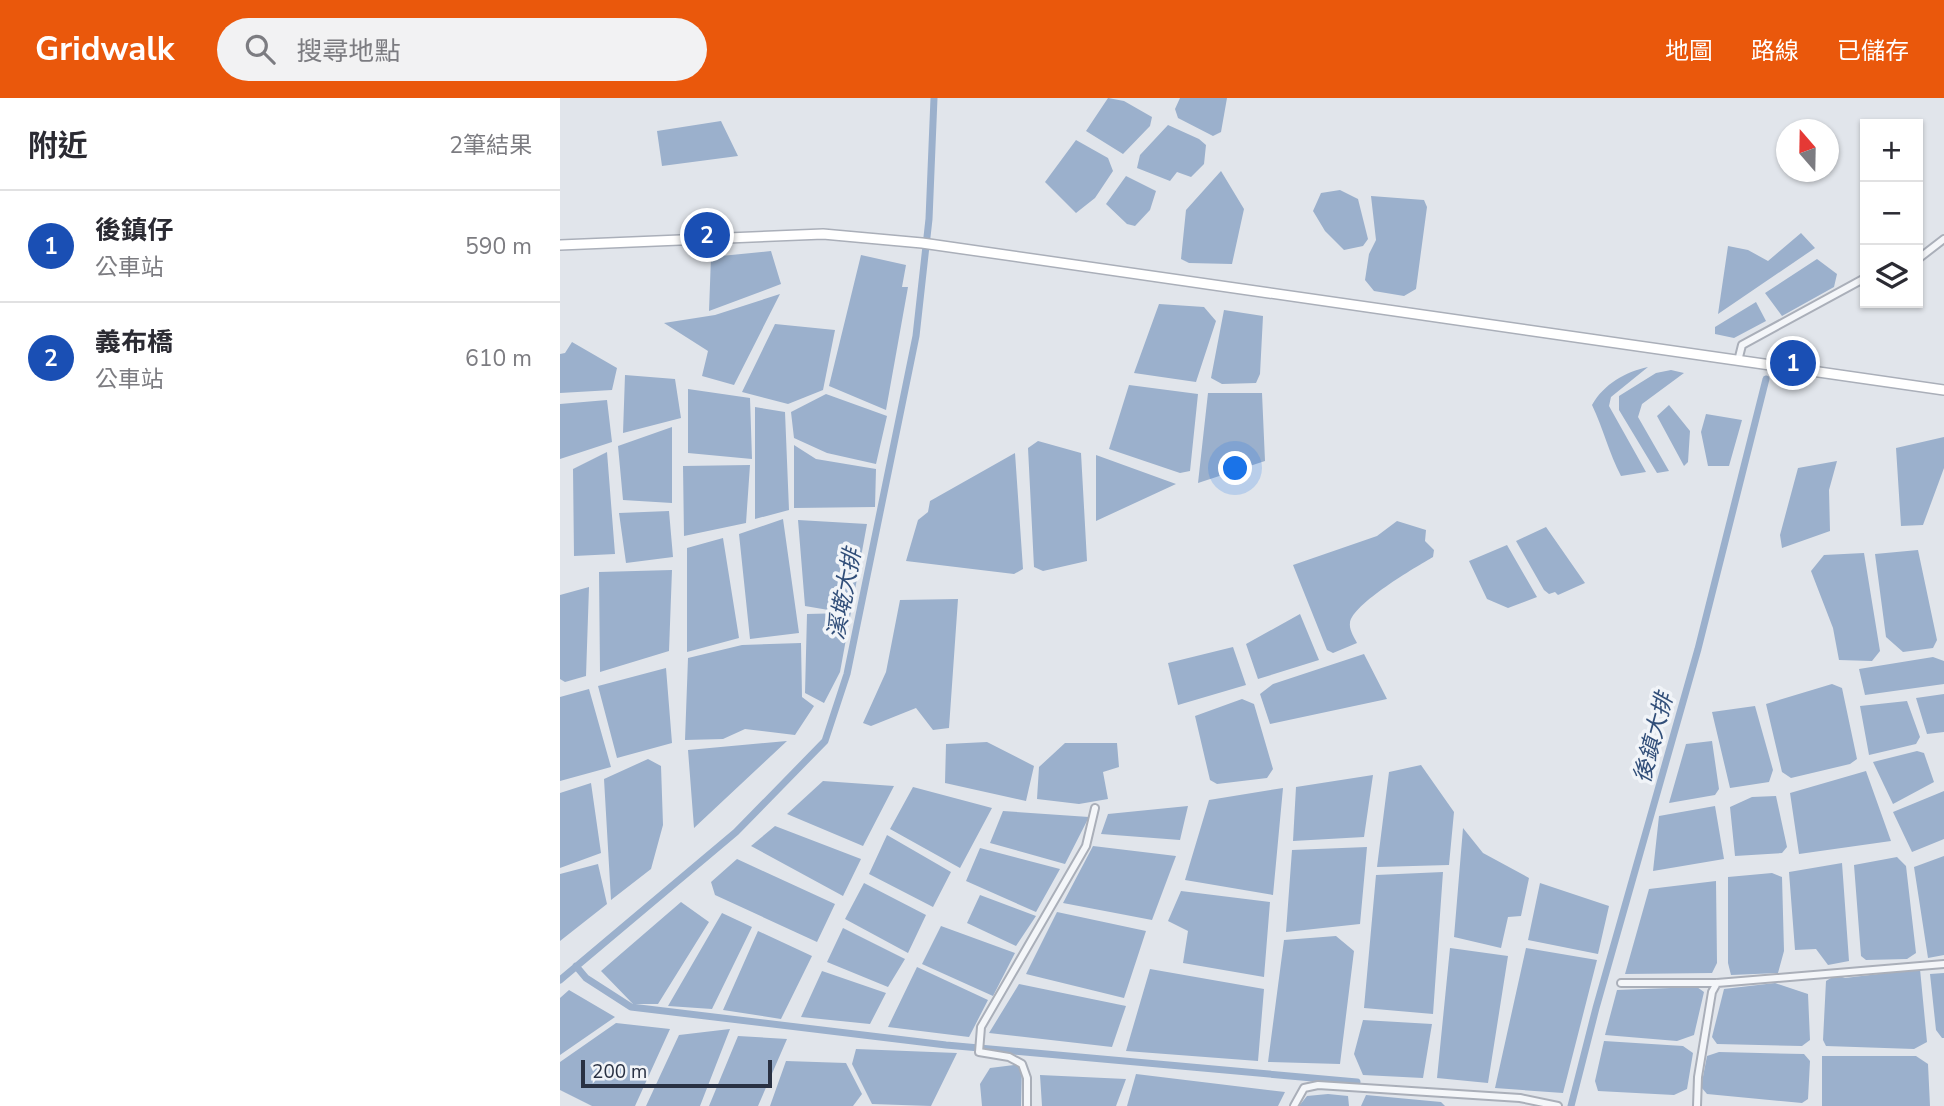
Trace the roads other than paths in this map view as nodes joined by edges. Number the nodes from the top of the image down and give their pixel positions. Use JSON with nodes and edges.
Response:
{"nodes":[{"id":1,"x":1944,"y":239,"type":"edge"},
{"id":2,"x":560,"y":245,"type":"edge"},
{"id":3,"x":1923,"y":255,"type":"edge"},
{"id":4,"x":1860,"y":281,"type":"edge"},
{"id":5,"x":1738,"y":361,"type":"junction"},
{"id":6,"x":1944,"y":390,"type":"edge"},
{"id":7,"x":1095,"y":808,"type":"dead end"},
{"id":8,"x":1944,"y":964,"type":"edge"},
{"id":9,"x":1717,"y":983,"type":"junction"},
{"id":10,"x":1621,"y":984,"type":"dead end"},
{"id":11,"x":1027,"y":1106,"type":"edge"},
{"id":12,"x":1294,"y":1106,"type":"edge"},
{"id":13,"x":1558,"y":1106,"type":"edge"},
{"id":14,"x":1697,"y":1106,"type":"edge"}],
"edges":[{"from":1,"to":3,"type":"street"},
{"from":2,"to":5,"type":"main road"},
{"from":4,"to":5,"type":"street"},
{"from":5,"to":6,"type":"main road"},
{"from":7,"to":11,"type":"street"},
{"from":8,"to":9,"type":"street"},
{"from":9,"to":10,"type":"street"},
{"from":9,"to":14,"type":"street"},
{"from":12,"to":13,"type":"street"}]}
